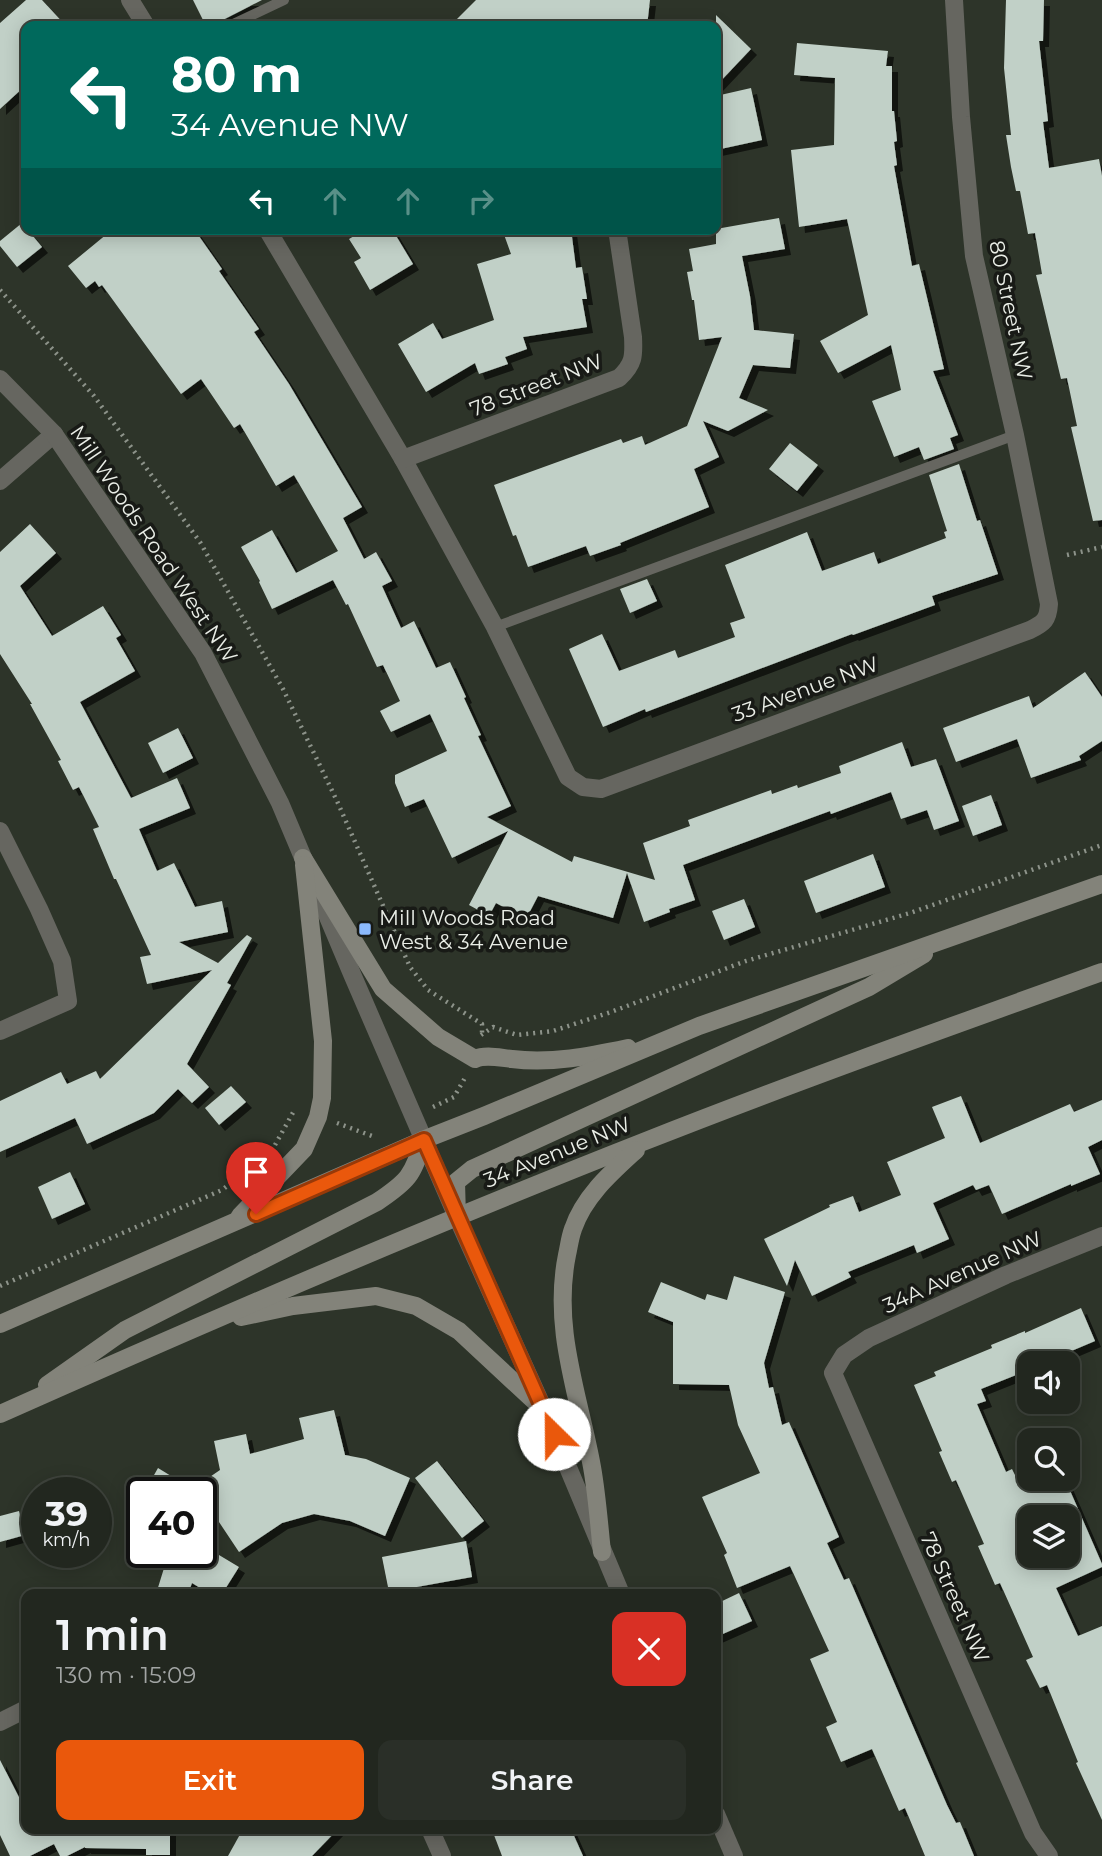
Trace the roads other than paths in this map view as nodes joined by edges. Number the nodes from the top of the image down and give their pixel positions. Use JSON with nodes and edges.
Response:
{"nodes":[{"id":1,"x":130,"y":0,"type":"edge"},
{"id":2,"x":284,"y":0,"type":"edge"},
{"id":3,"x":954,"y":0,"type":"edge"},
{"id":4,"x":143,"y":21,"type":"edge"},
{"id":5,"x":240,"y":21,"type":"edge"},
{"id":6,"x":271,"y":235,"type":"edge"},
{"id":7,"x":618,"y":235,"type":"edge"},
{"id":8,"x":0,"y":379,"type":"edge"},
{"id":9,"x":54,"y":435,"type":"junction"},
{"id":10,"x":1015,"y":435,"type":"junction"},
{"id":11,"x":403,"y":459,"type":"junction"},
{"id":12,"x":0,"y":481,"type":"edge"},
{"id":13,"x":1042,"y":624,"type":"joint"},
{"id":14,"x":495,"y":627,"type":"junction"},
{"id":15,"x":0,"y":831,"type":"edge"},
{"id":16,"x":303,"y":858,"type":"junction"},
{"id":17,"x":1102,"y":884,"type":"edge"},
{"id":18,"x":957,"y":934,"type":"junction"},
{"id":19,"x":1102,"y":972,"type":"edge"},
{"id":20,"x":0,"y":1031,"type":"edge"},
{"id":21,"x":662,"y":1042,"type":"junction"},
{"id":22,"x":424,"y":1140,"type":"junction"},
{"id":23,"x":644,"y":1142,"type":"junction"},
{"id":24,"x":457,"y":1217,"type":"junction"},
{"id":25,"x":232,"y":1224,"type":"junction"},
{"id":26,"x":1102,"y":1236,"type":"edge"},
{"id":27,"x":0,"y":1324,"type":"edge"},
{"id":28,"x":200,"y":1326,"type":"junction"},
{"id":29,"x":844,"y":1355,"type":"joint"},
{"id":30,"x":8,"y":1410,"type":"edge"},
{"id":31,"x":544,"y":1410,"type":"junction"},
{"id":32,"x":603,"y":1552,"type":"junction"},
{"id":33,"x":619,"y":1589,"type":"edge"},
{"id":34,"x":21,"y":1712,"type":"edge"},
{"id":35,"x":0,"y":1722,"type":"edge"},
{"id":36,"x":721,"y":1826,"type":"edge"},
{"id":37,"x":432,"y":1834,"type":"edge"},
{"id":38,"x":442,"y":1856,"type":"edge"},
{"id":39,"x":734,"y":1856,"type":"edge"},
{"id":40,"x":1049,"y":1856,"type":"edge"}],
"edges":[{"from":1,"to":4,"type":"street"},
{"from":2,"to":5,"type":"lane"},
{"from":3,"to":10,"type":"street","name":"80 Street NW"},
{"from":6,"to":11,"type":"street"},
{"from":7,"to":11,"type":"street","name":"78 Street NW"},
{"from":8,"to":9,"type":"street","name":"Mill Woods Road West NW"},
{"from":9,"to":12,"type":"street"},
{"from":9,"to":16,"type":"street","name":"Mill Woods Road West NW"},
{"from":10,"to":13,"type":"street","name":"80 Street NW"},
{"from":10,"to":14,"type":"lane"},
{"from":11,"to":14,"type":"street"},
{"from":13,"to":14,"type":"street","name":"33 Avenue NW"},
{"from":15,"to":20,"type":"street"},
{"from":16,"to":21,"type":"main road"},
{"from":16,"to":22,"type":"street","name":"Mill Woods Road West NW"},
{"from":16,"to":25,"type":"main road"},
{"from":17,"to":18,"type":"main road"},
{"from":18,"to":21,"type":"main road"},
{"from":18,"to":24,"type":"main road"},
{"from":19,"to":23,"type":"main road","name":"34 Avenue NW"},
{"from":21,"to":22,"type":"main road"},
{"from":22,"to":24,"type":"street","name":"Mill Woods Road West NW"},
{"from":22,"to":25,"type":"main road"},
{"from":22,"to":30,"type":"main road"},
{"from":23,"to":24,"type":"main road","name":"34 Avenue NW"},
{"from":23,"to":32,"type":"main road"},
{"from":24,"to":28,"type":"main road","name":"34 Avenue NW"},
{"from":24,"to":31,"type":"street","name":"Mill Woods Road West NW"},
{"from":25,"to":27,"type":"main road"},
{"from":26,"to":29,"type":"street","name":"34A Avenue NW"},
{"from":28,"to":30,"type":"main road","name":"34 Avenue NW"},
{"from":28,"to":31,"type":"main road"},
{"from":29,"to":40,"type":"street","name":"78 Street NW"},
{"from":31,"to":32,"type":"street","name":"Mill Woods Road West NW"},
{"from":32,"to":33,"type":"street","name":"Mill Woods Road West NW"},
{"from":34,"to":35,"type":"street"},
{"from":36,"to":39,"type":"street"},
{"from":37,"to":38,"type":"street"}]}
